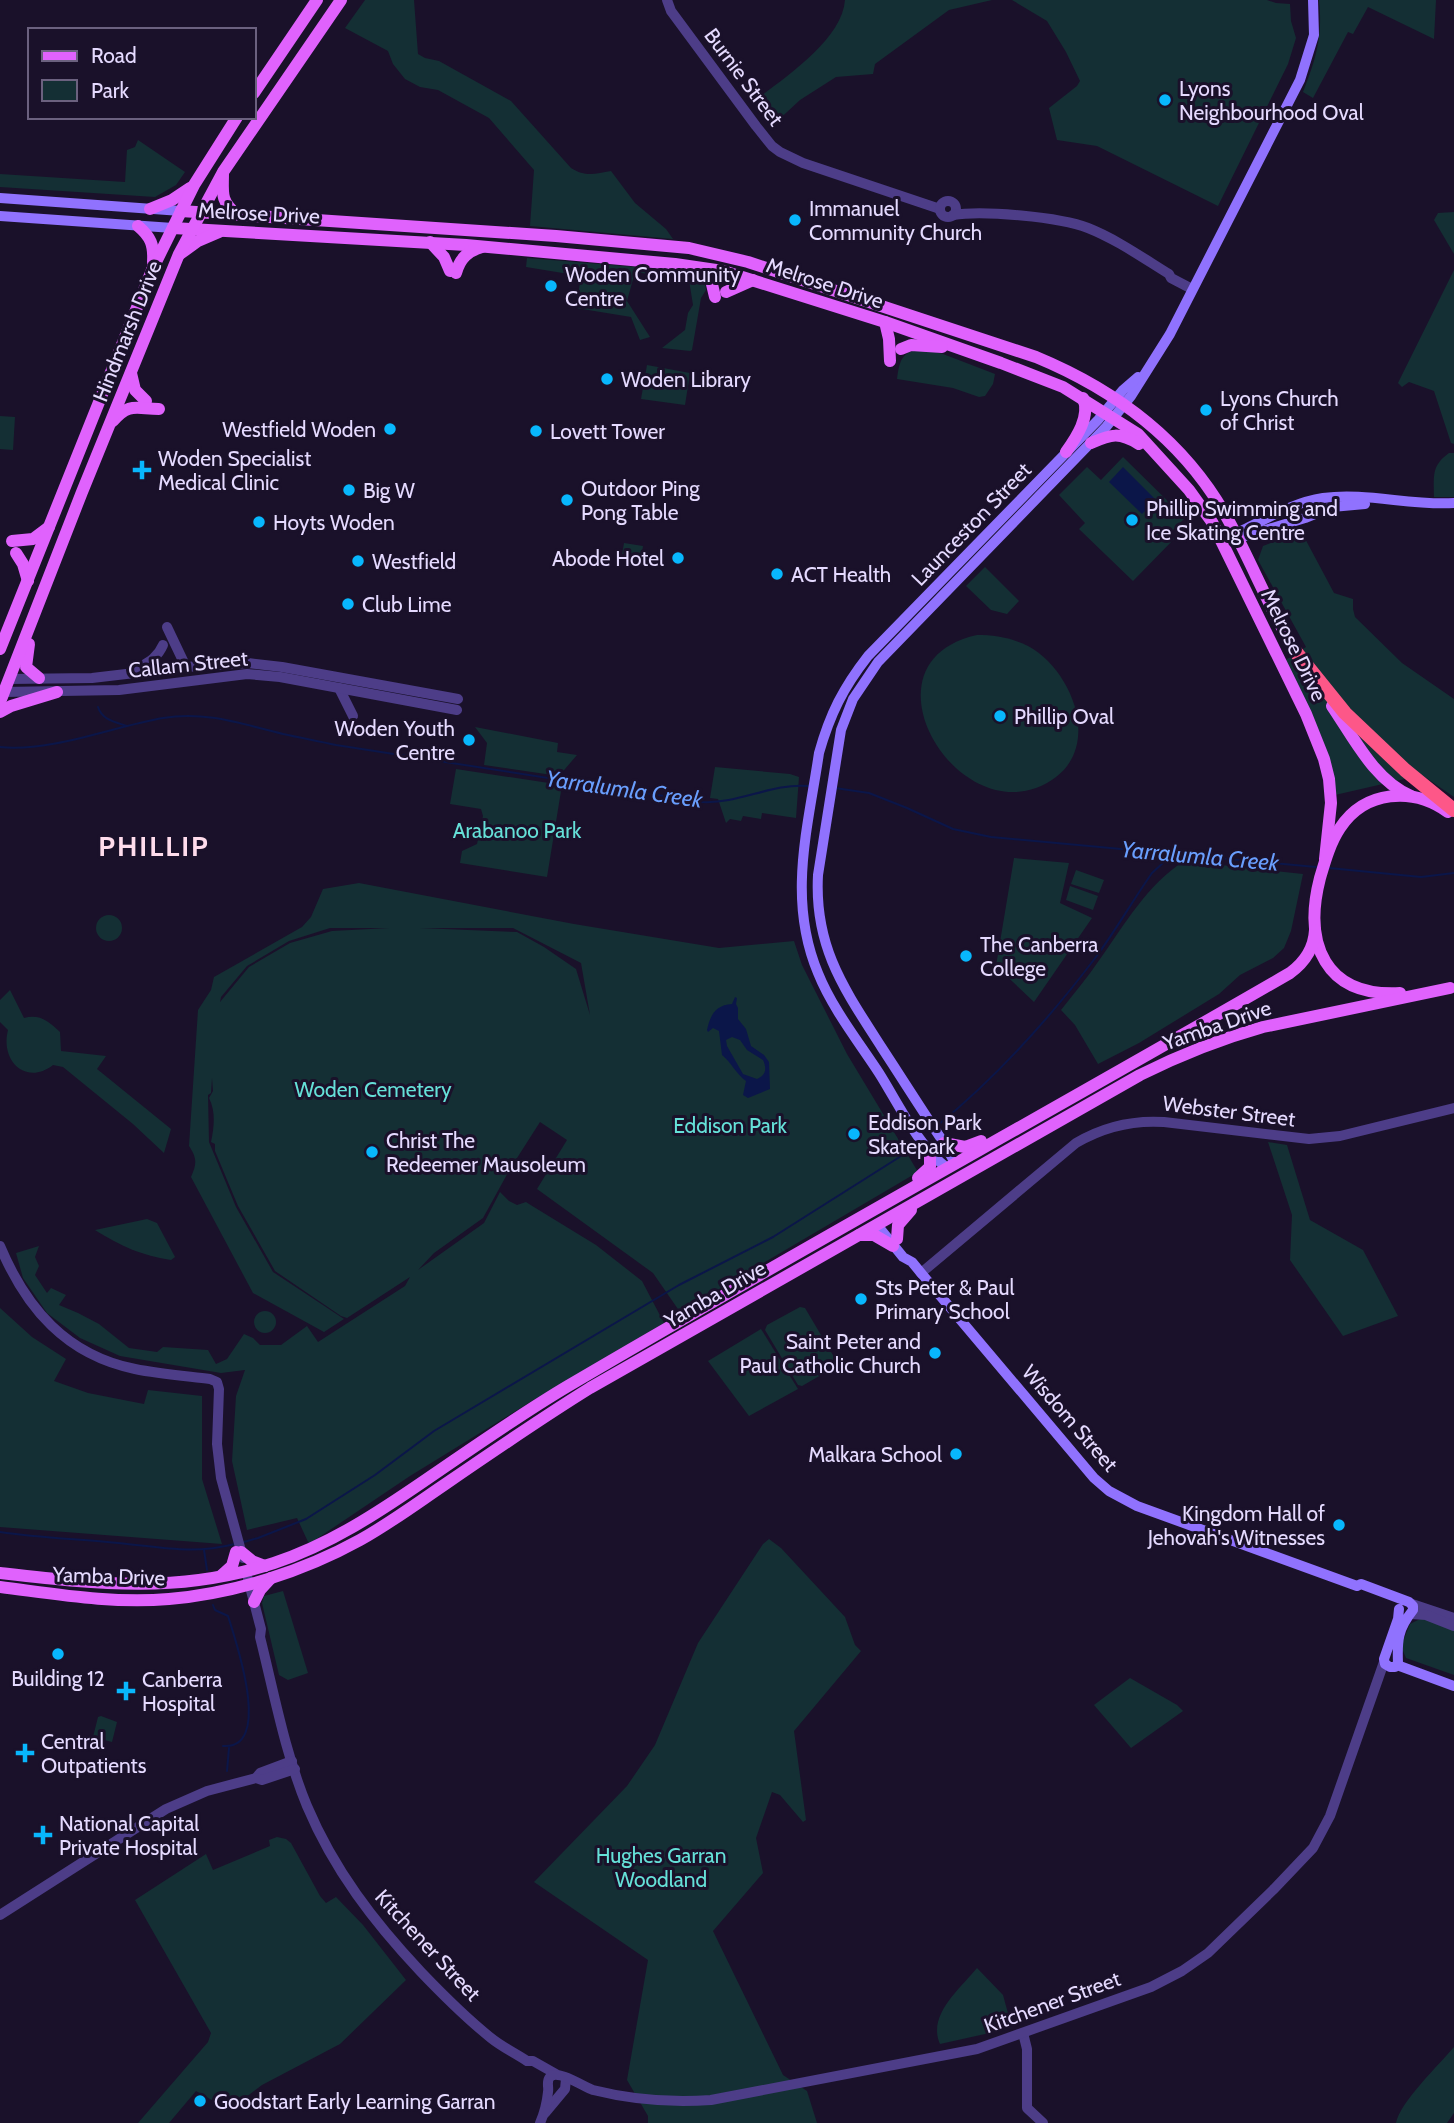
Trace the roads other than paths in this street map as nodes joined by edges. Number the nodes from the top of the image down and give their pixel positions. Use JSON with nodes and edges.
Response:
{"nodes":[{"id":1,"x":317,"y":0,"type":"edge"},
{"id":2,"x":341,"y":0,"type":"edge"},
{"id":3,"x":667,"y":0,"type":"edge"},
{"id":4,"x":1313,"y":0,"type":"edge"},
{"id":5,"x":256,"y":90,"type":"edge"},
{"id":6,"x":236,"y":119,"type":"edge"},
{"id":7,"x":223,"y":172,"type":"junction"},
{"id":8,"x":194,"y":185,"type":"junction"},
{"id":9,"x":0,"y":198,"type":"edge"},
{"id":10,"x":150,"y":209,"type":"junction"},
{"id":11,"x":181,"y":211,"type":"junction"},
{"id":12,"x":201,"y":212,"type":"junction"},
{"id":13,"x":236,"y":214,"type":"junction"},
{"id":14,"x":0,"y":216,"type":"edge"},
{"id":15,"x":138,"y":226,"type":"junction"},
{"id":16,"x":407,"y":227,"type":"junction"},
{"id":17,"x":173,"y":228,"type":"junction"},
{"id":18,"x":192,"y":229,"type":"junction"},
{"id":19,"x":459,"y":230,"type":"junction"},
{"id":20,"x":223,"y":231,"type":"junction"},
{"id":21,"x":398,"y":240,"type":"junction"},
{"id":22,"x":426,"y":242,"type":"junction"},
{"id":23,"x":457,"y":244,"type":"junction"},
{"id":24,"x":486,"y":246,"type":"junction"},
{"id":25,"x":705,"y":251,"type":"junction"},
{"id":26,"x":179,"y":254,"type":"junction"},
{"id":27,"x":748,"y":262,"type":"junction"},
{"id":28,"x":675,"y":264,"type":"junction"},
{"id":29,"x":152,"y":270,"type":"junction"},
{"id":30,"x":723,"y":271,"type":"junction"},
{"id":31,"x":753,"y":280,"type":"junction"},
{"id":32,"x":1193,"y":286,"type":"junction"},
{"id":33,"x":910,"y":316,"type":"junction"},
{"id":34,"x":885,"y":322,"type":"junction"},
{"id":35,"x":905,"y":329,"type":"junction"},
{"id":36,"x":901,"y":349,"type":"dead end"},
{"id":37,"x":963,"y":349,"type":"junction"},
{"id":38,"x":890,"y":360,"type":"dead end"},
{"id":39,"x":131,"y":372,"type":"junction"},
{"id":40,"x":1083,"y":398,"type":"junction"},
{"id":41,"x":146,"y":401,"type":"dead end"},
{"id":42,"x":1120,"y":402,"type":"junction"},
{"id":43,"x":159,"y":409,"type":"dead end"},
{"id":44,"x":1109,"y":415,"type":"junction"},
{"id":45,"x":110,"y":424,"type":"junction"},
{"id":46,"x":1091,"y":443,"type":"junction"},
{"id":47,"x":1066,"y":452,"type":"junction"},
{"id":48,"x":1162,"y":460,"type":"junction"},
{"id":49,"x":1310,"y":501,"type":"junction"},
{"id":50,"x":1338,"y":503,"type":"junction"},
{"id":51,"x":1454,"y":503,"type":"edge"},
{"id":52,"x":1432,"y":506,"type":"junction"},
{"id":53,"x":1454,"y":509,"type":"edge"},
{"id":54,"x":1314,"y":514,"type":"junction"},
{"id":55,"x":1212,"y":522,"type":"junction"},
{"id":56,"x":49,"y":527,"type":"junction"},
{"id":57,"x":1266,"y":530,"type":"junction"},
{"id":58,"x":1237,"y":536,"type":"junction"},
{"id":59,"x":1248,"y":558,"type":"junction"},
{"id":60,"x":1239,"y":576,"type":"junction"},
{"id":61,"x":28,"y":582,"type":"junction"},
{"id":62,"x":35,"y":612,"type":"junction"},
{"id":63,"x":167,"y":627,"type":"dead end"},
{"id":64,"x":891,"y":641,"type":"junction"},
{"id":65,"x":163,"y":645,"type":"dead end"},
{"id":66,"x":0,"y":649,"type":"edge"},
{"id":67,"x":1295,"y":651,"type":"junction"},
{"id":68,"x":186,"y":667,"type":"junction"},
{"id":69,"x":128,"y":674,"type":"junction"},
{"id":70,"x":39,"y":678,"type":"junction"},
{"id":71,"x":5,"y":679,"type":"edge"},
{"id":72,"x":339,"y":688,"type":"junction"},
{"id":73,"x":57,"y":692,"type":"junction"},
{"id":74,"x":1,"y":695,"type":"edge"},
{"id":75,"x":0,"y":712,"type":"edge"},
{"id":76,"x":353,"y":716,"type":"dead end"},
{"id":77,"x":1411,"y":796,"type":"junction"},
{"id":78,"x":1454,"y":810,"type":"edge"},
{"id":79,"x":1454,"y":816,"type":"edge"},
{"id":80,"x":1327,"y":851,"type":"junction"},
{"id":81,"x":1315,"y":930,"type":"junction"},
{"id":82,"x":1452,"y":987,"type":"edge"},
{"id":83,"x":1454,"y":1108,"type":"edge"},
{"id":84,"x":1016,"y":1128,"type":"junction"},
{"id":85,"x":942,"y":1140,"type":"junction"},
{"id":86,"x":928,"y":1150,"type":"junction"},
{"id":87,"x":951,"y":1165,"type":"junction"},
{"id":88,"x":959,"y":1177,"type":"junction"},
{"id":89,"x":897,"y":1196,"type":"junction"},
{"id":90,"x":924,"y":1198,"type":"junction"},
{"id":91,"x":873,"y":1209,"type":"junction"},
{"id":92,"x":880,"y":1223,"type":"junction"},
{"id":93,"x":859,"y":1235,"type":"junction"},
{"id":94,"x":895,"y":1243,"type":"junction"},
{"id":95,"x":0,"y":1246,"type":"edge"},
{"id":96,"x":921,"y":1273,"type":"junction"},
{"id":97,"x":237,"y":1547,"type":"junction"},
{"id":98,"x":265,"y":1566,"type":"junction"},
{"id":99,"x":0,"y":1573,"type":"edge"},
{"id":100,"x":219,"y":1577,"type":"junction"},
{"id":101,"x":245,"y":1578,"type":"junction"},
{"id":102,"x":271,"y":1578,"type":"junction"},
{"id":103,"x":0,"y":1587,"type":"edge"},
{"id":104,"x":221,"y":1591,"type":"junction"},
{"id":105,"x":251,"y":1602,"type":"junction"},
{"id":106,"x":1406,"y":1609,"type":"junction"},
{"id":107,"x":1454,"y":1618,"type":"edge"},
{"id":108,"x":1454,"y":1626,"type":"edge"},
{"id":109,"x":1392,"y":1661,"type":"junction"},
{"id":110,"x":1454,"y":1679,"type":"edge"},
{"id":111,"x":1454,"y":1686,"type":"edge"},
{"id":112,"x":294,"y":1765,"type":"junction"},
{"id":113,"x":0,"y":1915,"type":"edge"},
{"id":114,"x":1023,"y":2033,"type":"junction"},
{"id":115,"x":557,"y":2084,"type":"junction"},
{"id":116,"x":541,"y":2120,"type":"edge"},
{"id":117,"x":1044,"y":2123,"type":"edge"}],
"edges":[{"from":1,"to":5,"type":"main road"},
{"from":2,"to":7,"type":"main road","name":"Hindmarsh Drive"},
{"from":3,"to":32,"type":"street","name":"Burnie Street"},
{"from":4,"to":32,"type":"main road","name":"Launceston Street"},
{"from":6,"to":8,"type":"main road","name":"Hindmarsh Drive"},
{"from":7,"to":12,"type":"main road","name":"Hindmarsh Drive"},
{"from":7,"to":13,"type":"main road"},
{"from":8,"to":10,"type":"main road"},
{"from":8,"to":11,"type":"main road","name":"Hindmarsh Drive"},
{"from":9,"to":10,"type":"main road","name":"Melrose Drive"},
{"from":10,"to":11,"type":"main road","name":"Melrose Drive"},
{"from":11,"to":12,"type":"main road","name":"Melrose Drive"},
{"from":11,"to":17,"type":"main road","name":"Hindmarsh Drive"},
{"from":12,"to":13,"type":"main road","name":"Melrose Drive"},
{"from":12,"to":18,"type":"main road","name":"Hindmarsh Drive"},
{"from":13,"to":16,"type":"main road","name":"Melrose Drive"},
{"from":14,"to":15,"type":"main road","name":"Melrose Drive"},
{"from":15,"to":17,"type":"main road","name":"Melrose Drive"},
{"from":15,"to":29,"type":"main road"},
{"from":16,"to":19,"type":"main road","name":"Melrose Drive"},
{"from":16,"to":21,"type":"main road"},
{"from":16,"to":22,"type":"main road"},
{"from":17,"to":18,"type":"main road","name":"Melrose Drive"},
{"from":17,"to":29,"type":"main road","name":"Hindmarsh Drive"},
{"from":18,"to":20,"type":"main road","name":"Melrose Drive"},
{"from":18,"to":26,"type":"main road","name":"Hindmarsh Drive"},
{"from":19,"to":23,"type":"main road"},
{"from":19,"to":25,"type":"main road","name":"Melrose Drive"},
{"from":20,"to":21,"type":"main road","name":"Melrose Drive"},
{"from":20,"to":26,"type":"main road"},
{"from":21,"to":22,"type":"main road","name":"Melrose Drive"},
{"from":22,"to":23,"type":"main road","name":"Melrose Drive"},
{"from":22,"to":24,"type":"main road"},
{"from":23,"to":24,"type":"main road","name":"Melrose Drive"},
{"from":24,"to":28,"type":"main road","name":"Melrose Drive"},
{"from":25,"to":27,"type":"main road","name":"Melrose Drive"},
{"from":25,"to":30,"type":"main road"},
{"from":26,"to":39,"type":"main road","name":"Hindmarsh Drive"},
{"from":27,"to":30,"type":"main road"},
{"from":27,"to":33,"type":"main road","name":"Melrose Drive"},
{"from":28,"to":30,"type":"main road","name":"Melrose Drive"},
{"from":28,"to":31,"type":"main road"},
{"from":29,"to":56,"type":"main road","name":"Hindmarsh Drive"},
{"from":30,"to":31,"type":"main road","name":"Melrose Drive"},
{"from":31,"to":34,"type":"main road","name":"Melrose Drive"},
{"from":32,"to":42,"type":"main road","name":"Launceston Street"},
{"from":33,"to":35,"type":"main road"},
{"from":33,"to":42,"type":"main road","name":"Melrose Drive"},
{"from":34,"to":35,"type":"main road","name":"Melrose Drive"},
{"from":34,"to":38,"type":"main road"},
{"from":35,"to":37,"type":"main road","name":"Melrose Drive"},
{"from":36,"to":37,"type":"main road"},
{"from":37,"to":40,"type":"main road","name":"Melrose Drive"},
{"from":39,"to":41,"type":"main road"},
{"from":39,"to":45,"type":"main road","name":"Hindmarsh Drive"},
{"from":40,"to":44,"type":"main road","name":"Melrose Drive"},
{"from":40,"to":47,"type":"main road"},
{"from":42,"to":44,"type":"main road","name":"Launceston Street"},
{"from":42,"to":58,"type":"main road","name":"Melrose Drive"},
{"from":43,"to":45,"type":"main road"},
{"from":44,"to":46,"type":"main road","name":"Launceston Street"},
{"from":44,"to":47,"type":"main road","name":"Launceston Street"},
{"from":44,"to":48,"type":"main road","name":"Melrose Drive"},
{"from":45,"to":62,"type":"main road","name":"Hindmarsh Drive"},
{"from":46,"to":48,"type":"main road"},
{"from":46,"to":64,"type":"main road","name":"Launceston Street"},
{"from":47,"to":64,"type":"main road","name":"Launceston Street"},
{"from":48,"to":55,"type":"main road","name":"Melrose Drive"},
{"from":49,"to":50,"type":"main road"},
{"from":49,"to":54,"type":"main road"},
{"from":49,"to":58,"type":"main road"},
{"from":50,"to":52,"type":"main road"},
{"from":50,"to":54,"type":"main road"},
{"from":51,"to":52,"type":"main road"},
{"from":52,"to":53,"type":"main road"},
{"from":54,"to":57,"type":"main road"},
{"from":55,"to":58,"type":"main road"},
{"from":55,"to":60,"type":"main road","name":"Melrose Drive"},
{"from":56,"to":61,"type":"main road","name":"Hindmarsh Drive"},
{"from":56,"to":61,"type":"main road"},
{"from":57,"to":58,"type":"main road"},
{"from":57,"to":59,"type":"main road"},
{"from":58,"to":59,"type":"main road","name":"Melrose Drive"},
{"from":58,"to":60,"type":"main road"},
{"from":59,"to":67,"type":"main road","name":"Melrose Drive"},
{"from":60,"to":80,"type":"main road","name":"Melrose Drive"},
{"from":61,"to":66,"type":"main road","name":"Hindmarsh Drive"},
{"from":62,"to":70,"type":"main road"},
{"from":62,"to":71,"type":"main road","name":"Hindmarsh Drive"},
{"from":63,"to":68,"type":"street"},
{"from":64,"to":85,"type":"main road","name":"Launceston Street"},
{"from":64,"to":86,"type":"main road","name":"Launceston Street"},
{"from":65,"to":69,"type":"street"},
{"from":67,"to":77,"type":"main road","name":"Melrose Drive"},
{"from":67,"to":78,"type":"highway"},
{"from":68,"to":69,"type":"street","name":"Callam Street"},
{"from":68,"to":72,"type":"street","name":"Callam Street"},
{"from":69,"to":70,"type":"street","name":"Callam Street"},
{"from":70,"to":71,"type":"street","name":"Callam Street"},
{"from":71,"to":74,"type":"main road","name":"Hindmarsh Drive"},
{"from":72,"to":73,"type":"street","name":"Callam Street"},
{"from":72,"to":76,"type":"street"},
{"from":73,"to":74,"type":"street","name":"Callam Street"},
{"from":73,"to":75,"type":"main road"},
{"from":77,"to":79,"type":"main road","name":"Melrose Drive"},
{"from":77,"to":80,"type":"main road"},
{"from":80,"to":81,"type":"main road"},
{"from":81,"to":82,"type":"main road"},
{"from":81,"to":84,"type":"main road","name":"Yamba Drive"},
{"from":82,"to":88,"type":"main road","name":"Yamba Drive"},
{"from":83,"to":96,"type":"street","name":"Webster Street"},
{"from":84,"to":85,"type":"main road"},
{"from":84,"to":87,"type":"main road","name":"Yamba Drive"},
{"from":85,"to":87,"type":"main road","name":"Launceston Street"},
{"from":86,"to":87,"type":"main road","name":"Launceston Street"},
{"from":86,"to":89,"type":"main road"},
{"from":87,"to":88,"type":"main road"},
{"from":87,"to":89,"type":"main road","name":"Yamba Drive"},
{"from":88,"to":90,"type":"main road","name":"Yamba Drive"},
{"from":89,"to":91,"type":"main road","name":"Yamba Drive"},
{"from":90,"to":92,"type":"main road","name":"Yamba Drive"},
{"from":90,"to":94,"type":"main road"},
{"from":91,"to":92,"type":"main road"},
{"from":91,"to":98,"type":"main road","name":"Yamba Drive"},
{"from":92,"to":93,"type":"main road","name":"Yamba Drive"},
{"from":92,"to":94,"type":"main road","name":"Wisdom Street"},
{"from":93,"to":94,"type":"main road"},
{"from":93,"to":102,"type":"main road","name":"Yamba Drive"},
{"from":94,"to":96,"type":"main road","name":"Wisdom Street"},
{"from":95,"to":97,"type":"street","name":"Kitchener Street"},
{"from":96,"to":106,"type":"main road","name":"Wisdom Street"},
{"from":97,"to":98,"type":"main road"},
{"from":97,"to":100,"type":"main road"},
{"from":97,"to":101,"type":"street","name":"Kitchener Street"},
{"from":98,"to":101,"type":"main road","name":"Yamba Drive"},
{"from":99,"to":100,"type":"main road","name":"Yamba Drive"},
{"from":100,"to":101,"type":"main road","name":"Yamba Drive"},
{"from":101,"to":102,"type":"main road","name":"Yamba Drive"},
{"from":101,"to":104,"type":"main road","name":"Yamba Drive"},
{"from":101,"to":105,"type":"street","name":"Kitchener Street"},
{"from":102,"to":105,"type":"main road"},
{"from":103,"to":104,"type":"main road","name":"Yamba Drive"},
{"from":104,"to":105,"type":"main road"},
{"from":105,"to":112,"type":"street","name":"Kitchener Street"},
{"from":106,"to":107,"type":"street","name":"Wisdom Street"},
{"from":106,"to":108,"type":"street","name":"Wisdom Street"},
{"from":106,"to":109,"type":"main road","name":"Kitchener Street"},
{"from":109,"to":110,"type":"main road"},
{"from":109,"to":111,"type":"main road"},
{"from":109,"to":114,"type":"street","name":"Kitchener Street"},
{"from":112,"to":113,"type":"street"},
{"from":112,"to":115,"type":"street","name":"Kitchener Street"},
{"from":114,"to":115,"type":"street","name":"Kitchener Street"},
{"from":114,"to":117,"type":"street"},
{"from":115,"to":116,"type":"street"}]}
